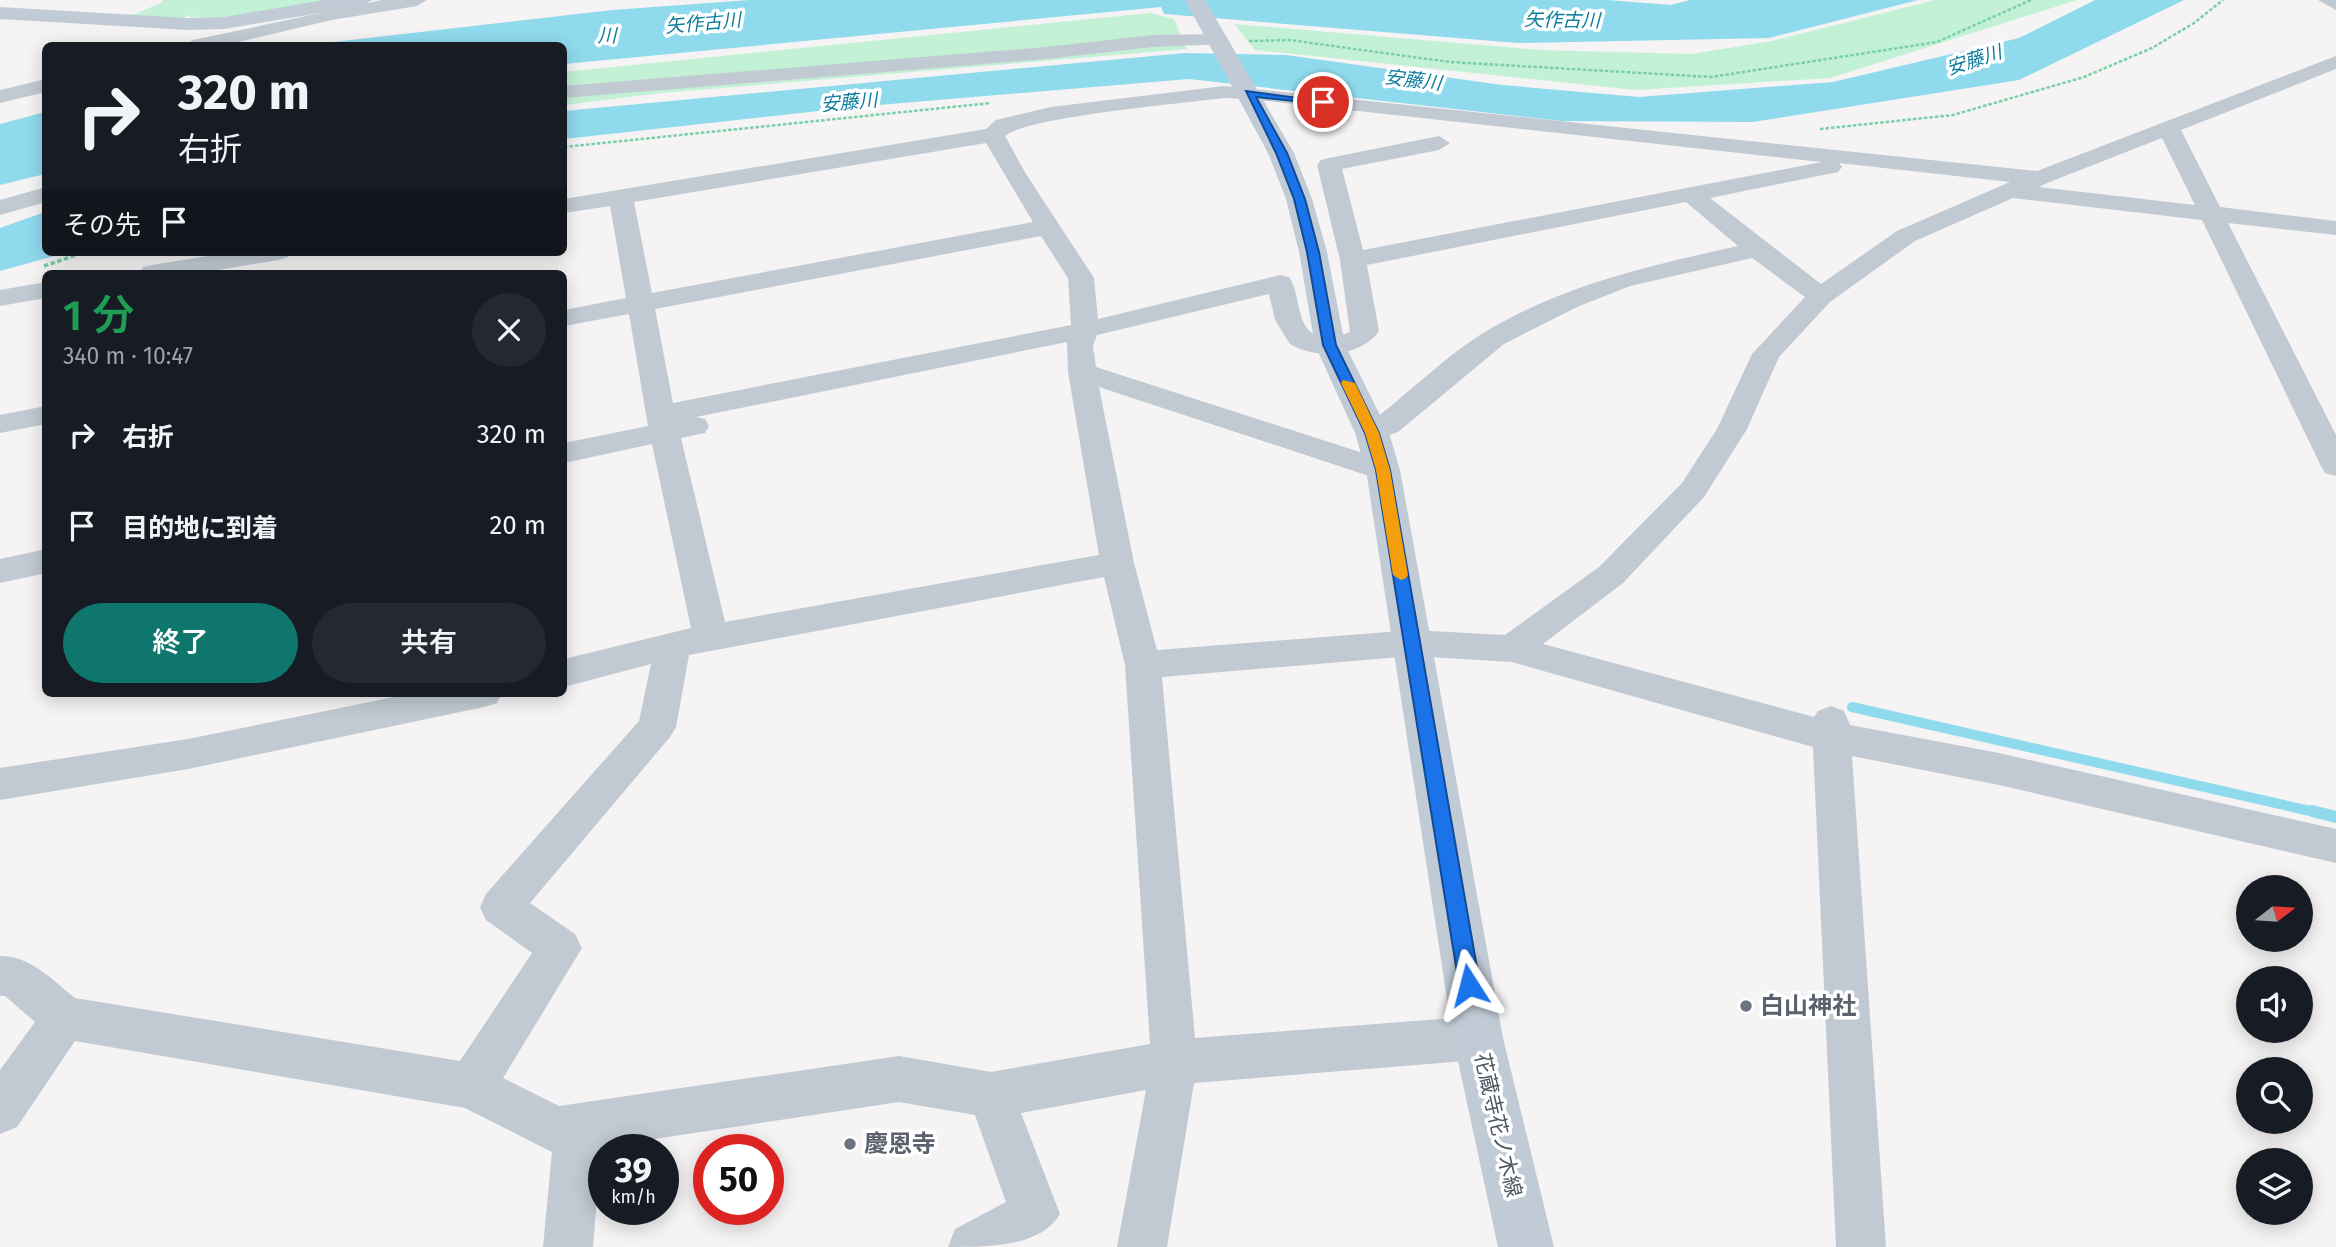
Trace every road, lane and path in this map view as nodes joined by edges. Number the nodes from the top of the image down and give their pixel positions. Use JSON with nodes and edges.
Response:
{"nodes":[{"id":1,"x":362,"y":0,"type":"edge"},
{"id":2,"x":417,"y":0,"type":"edge"},
{"id":3,"x":1195,"y":0,"type":"edge"},
{"id":4,"x":2032,"y":0,"type":"edge"},
{"id":5,"x":2223,"y":0,"type":"edge"},
{"id":6,"x":2328,"y":0,"type":"edge"},
{"id":7,"x":2336,"y":4,"type":"edge"},
{"id":8,"x":0,"y":13,"type":"edge"},
{"id":9,"x":1218,"y":39,"type":"junction"},
{"id":10,"x":210,"y":42,"type":"edge"},
{"id":11,"x":2336,"y":62,"type":"edge"},
{"id":12,"x":42,"y":86,"type":"edge"},
{"id":13,"x":1247,"y":90,"type":"junction"},
{"id":14,"x":1102,"y":91,"type":"dead end"},
{"id":15,"x":567,"y":92,"type":"edge"},
{"id":16,"x":0,"y":97,"type":"edge"},
{"id":17,"x":994,"y":103,"type":"dead end"},
{"id":18,"x":2169,"y":128,"type":"junction"},
{"id":19,"x":999,"y":130,"type":"junction"},
{"id":20,"x":1808,"y":130,"type":"dead end"},
{"id":21,"x":1439,"y":143,"type":"dead end"},
{"id":22,"x":567,"y":147,"type":"edge"},
{"id":23,"x":1852,"y":156,"type":"junction"},
{"id":24,"x":2039,"y":178,"type":"junction"},
{"id":25,"x":2012,"y":191,"type":"junction"},
{"id":26,"x":1690,"y":194,"type":"junction"},
{"id":27,"x":42,"y":195,"type":"edge"},
{"id":28,"x":621,"y":197,"type":"junction"},
{"id":29,"x":567,"y":206,"type":"edge"},
{"id":30,"x":0,"y":208,"type":"edge"},
{"id":31,"x":2210,"y":212,"type":"junction"},
{"id":32,"x":1048,"y":228,"type":"junction"},
{"id":33,"x":2336,"y":228,"type":"edge"},
{"id":34,"x":1757,"y":249,"type":"junction"},
{"id":35,"x":255,"y":256,"type":"edge"},
{"id":36,"x":1353,"y":260,"type":"junction"},
{"id":37,"x":170,"y":270,"type":"edge"},
{"id":38,"x":42,"y":291,"type":"edge"},
{"id":39,"x":1821,"y":296,"type":"junction"},
{"id":40,"x":0,"y":298,"type":"edge"},
{"id":41,"x":639,"y":304,"type":"junction"},
{"id":42,"x":567,"y":317,"type":"edge"},
{"id":43,"x":1330,"y":345,"type":"junction"},
{"id":44,"x":1082,"y":349,"type":"junction"},
{"id":45,"x":42,"y":416,"type":"edge"},
{"id":46,"x":662,"y":423,"type":"junction"},
{"id":47,"x":0,"y":424,"type":"edge"},
{"id":48,"x":567,"y":452,"type":"edge"},
{"id":49,"x":1378,"y":452,"type":"junction"},
{"id":50,"x":2335,"y":462,"type":"edge"},
{"id":51,"x":42,"y":562,"type":"edge"},
{"id":52,"x":1117,"y":563,"type":"junction"},
{"id":53,"x":0,"y":571,"type":"edge"},
{"id":54,"x":711,"y":637,"type":"junction"},
{"id":55,"x":1413,"y":643,"type":"junction"},
{"id":56,"x":673,"y":645,"type":"junction"},
{"id":57,"x":1512,"y":649,"type":"junction"},
{"id":58,"x":1143,"y":665,"type":"junction"},
{"id":59,"x":567,"y":672,"type":"edge"},
{"id":60,"x":465,"y":697,"type":"edge"},
{"id":61,"x":1832,"y":729,"type":"junction"},
{"id":62,"x":0,"y":784,"type":"edge"},
{"id":63,"x":2336,"y":846,"type":"edge"},
{"id":64,"x":0,"y":976,"type":"edge"},
{"id":65,"x":65,"y":1018,"type":"junction"},
{"id":66,"x":1478,"y":1038,"type":"junction"},
{"id":67,"x":1174,"y":1062,"type":"junction"},
{"id":68,"x":471,"y":1086,"type":"junction"},
{"id":69,"x":991,"y":1095,"type":"junction"},
{"id":70,"x":0,"y":1110,"type":"edge"},
{"id":71,"x":579,"y":1126,"type":"junction"},
{"id":72,"x":568,"y":1247,"type":"edge"},
{"id":73,"x":973,"y":1247,"type":"edge"},
{"id":74,"x":1142,"y":1247,"type":"edge"},
{"id":75,"x":1526,"y":1247,"type":"edge"},
{"id":76,"x":1861,"y":1247,"type":"edge"}],
"edges":[{"from":1,"to":8,"type":"main road"},
{"from":2,"to":10,"type":"street"},
{"from":3,"to":9,"type":"main road","name":"花蔵寺花ノ木線"},
{"from":4,"to":9,"type":"path"},
{"from":5,"to":20,"type":"path"},
{"from":6,"to":7,"type":"street"},
{"from":9,"to":13,"type":"main road","name":"花蔵寺花ノ木線"},
{"from":9,"to":15,"type":"street"},
{"from":11,"to":18,"type":"street"},
{"from":12,"to":16,"type":"street"},
{"from":13,"to":19,"type":"street"},
{"from":13,"to":23,"type":"street"},
{"from":13,"to":43,"type":"main road","name":"花蔵寺花ノ木線"},
{"from":14,"to":19,"type":"street"},
{"from":17,"to":22,"type":"path"},
{"from":18,"to":24,"type":"street"},
{"from":18,"to":31,"type":"street"},
{"from":19,"to":28,"type":"street"},
{"from":19,"to":32,"type":"street"},
{"from":21,"to":36,"type":"street"},
{"from":23,"to":24,"type":"street"},
{"from":23,"to":26,"type":"street"},
{"from":24,"to":25,"type":"street"},
{"from":25,"to":31,"type":"street"},
{"from":25,"to":39,"type":"street"},
{"from":26,"to":34,"type":"street"},
{"from":26,"to":36,"type":"street"},
{"from":27,"to":30,"type":"street"},
{"from":28,"to":29,"type":"street"},
{"from":28,"to":41,"type":"street"},
{"from":31,"to":33,"type":"street"},
{"from":31,"to":50,"type":"street"},
{"from":32,"to":41,"type":"street"},
{"from":32,"to":44,"type":"street"},
{"from":34,"to":39,"type":"street"},
{"from":34,"to":49,"type":"street"},
{"from":35,"to":37,"type":"street"},
{"from":36,"to":43,"type":"street"},
{"from":38,"to":40,"type":"street"},
{"from":39,"to":57,"type":"street"},
{"from":41,"to":42,"type":"street"},
{"from":41,"to":46,"type":"street"},
{"from":43,"to":44,"type":"street"},
{"from":43,"to":49,"type":"main road","name":"花蔵寺花ノ木線"},
{"from":44,"to":46,"type":"street"},
{"from":44,"to":49,"type":"street"},
{"from":44,"to":52,"type":"street"},
{"from":45,"to":47,"type":"street"},
{"from":46,"to":48,"type":"street"},
{"from":46,"to":54,"type":"street"},
{"from":49,"to":55,"type":"main road","name":"花蔵寺花ノ木線"},
{"from":51,"to":53,"type":"street"},
{"from":52,"to":54,"type":"street"},
{"from":52,"to":58,"type":"street"},
{"from":54,"to":56,"type":"street"},
{"from":55,"to":57,"type":"street"},
{"from":55,"to":58,"type":"street"},
{"from":55,"to":66,"type":"main road","name":"花蔵寺花ノ木線"},
{"from":56,"to":59,"type":"street"},
{"from":56,"to":68,"type":"street"},
{"from":57,"to":61,"type":"street"},
{"from":58,"to":67,"type":"street"},
{"from":60,"to":62,"type":"street"},
{"from":61,"to":63,"type":"street"},
{"from":61,"to":76,"type":"street"},
{"from":64,"to":65,"type":"street"},
{"from":65,"to":68,"type":"street"},
{"from":65,"to":70,"type":"street"},
{"from":66,"to":67,"type":"street"},
{"from":66,"to":75,"type":"main road","name":"花蔵寺花ノ木線"},
{"from":67,"to":69,"type":"street"},
{"from":67,"to":74,"type":"street"},
{"from":68,"to":71,"type":"street"},
{"from":69,"to":71,"type":"street"},
{"from":69,"to":73,"type":"street"},
{"from":71,"to":72,"type":"street"}]}
